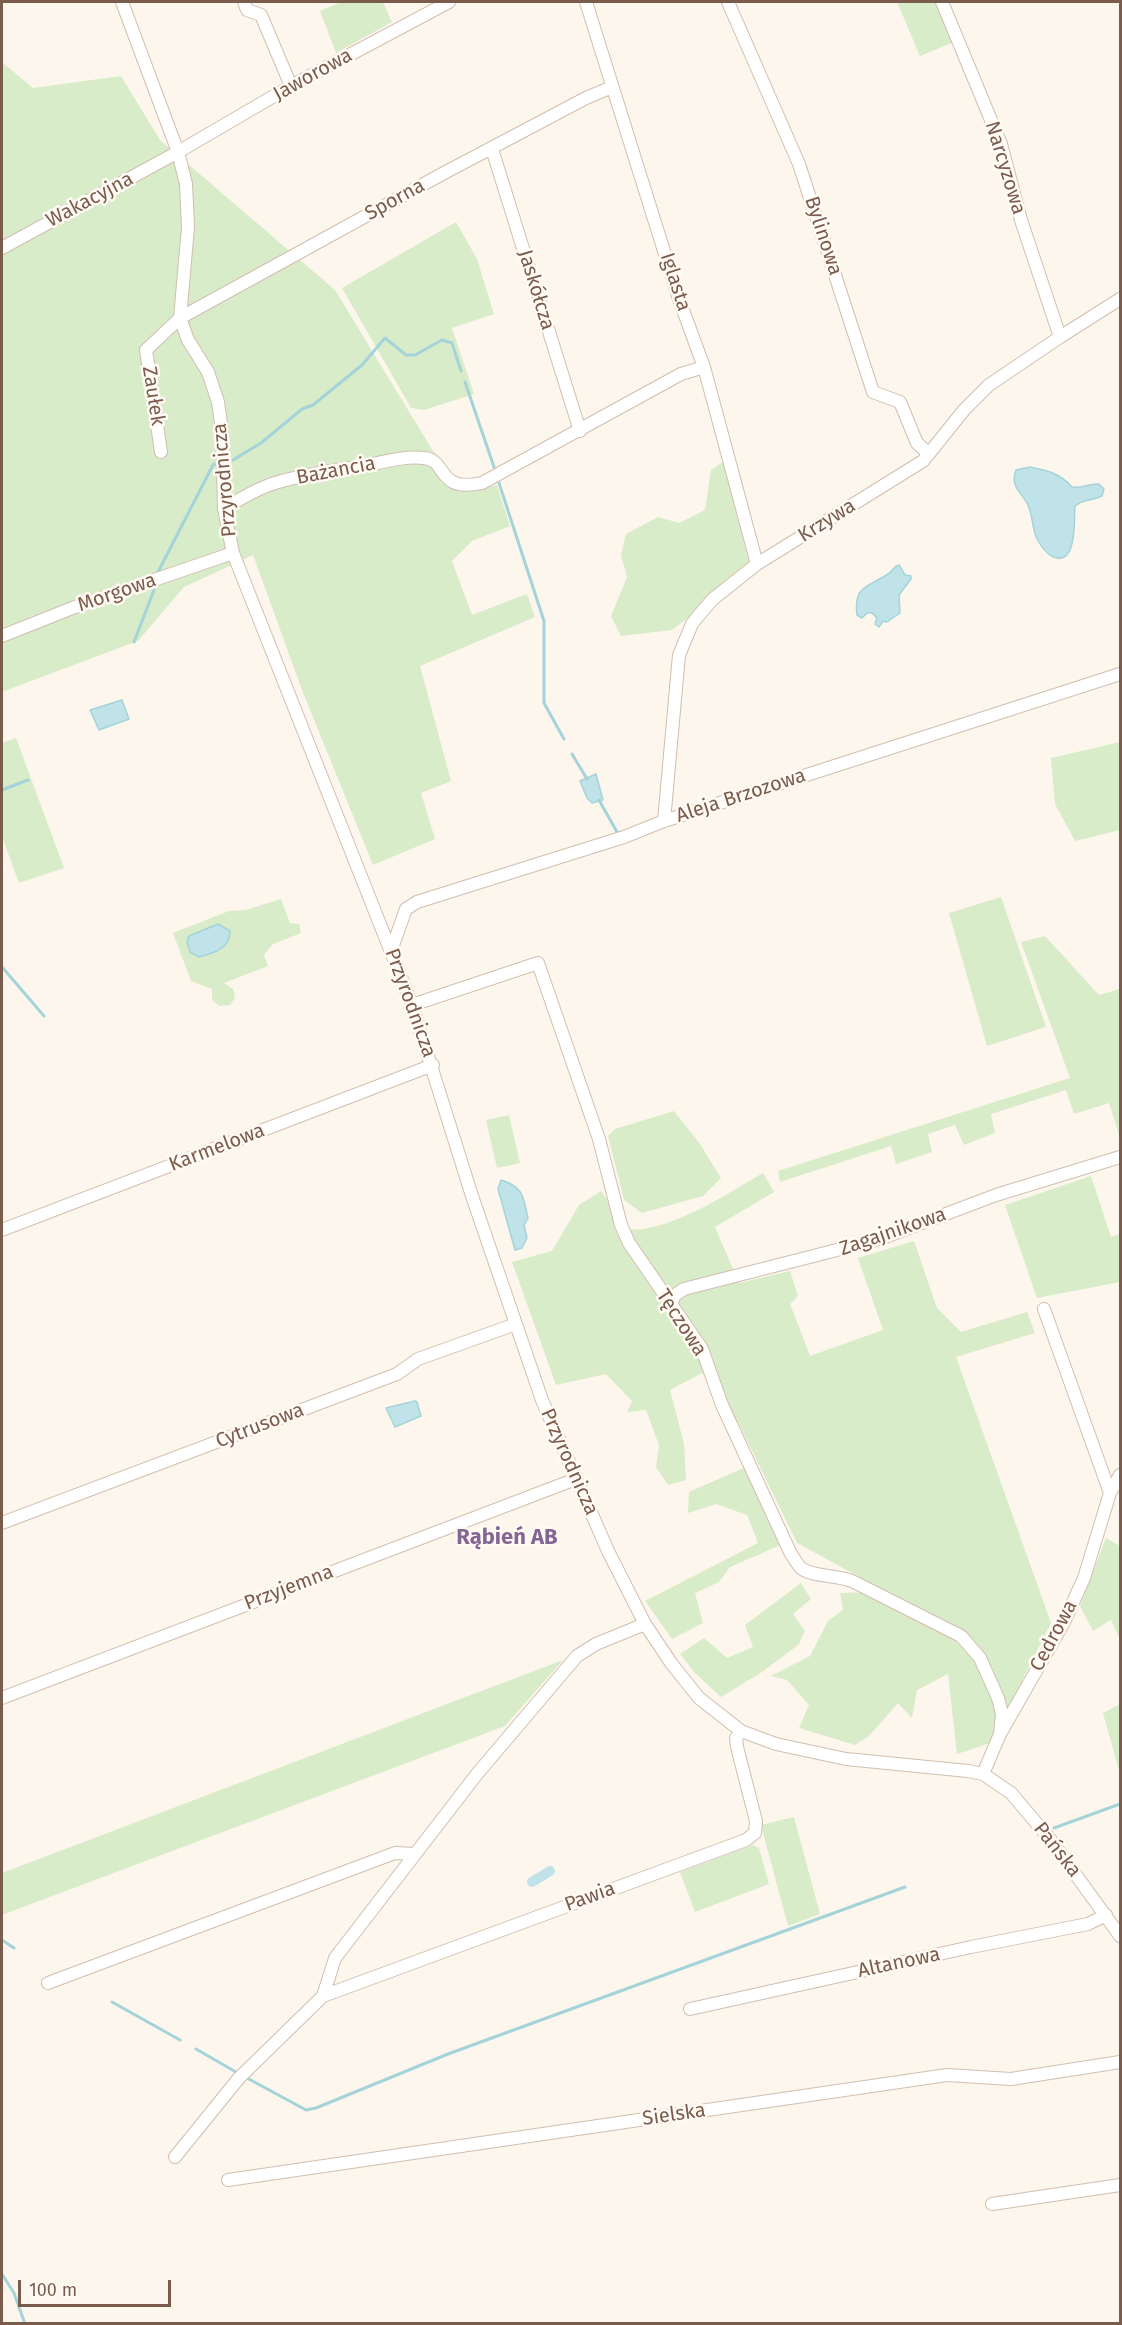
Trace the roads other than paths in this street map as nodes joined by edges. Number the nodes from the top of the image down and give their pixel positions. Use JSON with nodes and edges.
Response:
{"nodes":[{"id":1,"x":122,"y":2,"type":"edge"},
{"id":2,"x":244,"y":2,"type":"edge"},
{"id":3,"x":449,"y":2,"type":"edge"},
{"id":4,"x":586,"y":2,"type":"edge"},
{"id":5,"x":728,"y":2,"type":"edge"},
{"id":6,"x":942,"y":2,"type":"edge"},
{"id":7,"x":291,"y":86,"type":"junction"},
{"id":8,"x":612,"y":87,"type":"junction"},
{"id":9,"x":492,"y":149,"type":"junction"},
{"id":10,"x":178,"y":152,"type":"junction"},
{"id":11,"x":2,"y":248,"type":"edge"},
{"id":12,"x":1120,"y":299,"type":"edge"},
{"id":13,"x":180,"y":318,"type":"junction"},
{"id":14,"x":1060,"y":337,"type":"junction"},
{"id":15,"x":704,"y":367,"type":"junction"},
{"id":16,"x":580,"y":431,"type":"junction"},
{"id":17,"x":161,"y":452,"type":"dead end"},
{"id":18,"x":929,"y":454,"type":"junction"},
{"id":19,"x":224,"y":509,"type":"junction"},
{"id":20,"x":233,"y":553,"type":"junction"},
{"id":21,"x":757,"y":564,"type":"junction"},
{"id":22,"x":2,"y":636,"type":"edge"},
{"id":23,"x":1120,"y":674,"type":"edge"},
{"id":24,"x":664,"y":821,"type":"junction"},
{"id":25,"x":391,"y":951,"type":"junction"},
{"id":26,"x":412,"y":1005,"type":"junction"},
{"id":27,"x":433,"y":1065,"type":"junction"},
{"id":28,"x":1120,"y":1156,"type":"edge"},
{"id":29,"x":2,"y":1230,"type":"edge"},
{"id":30,"x":670,"y":1305,"type":"junction"},
{"id":31,"x":1044,"y":1309,"type":"dead end"},
{"id":32,"x":516,"y":1324,"type":"junction"},
{"id":33,"x":1120,"y":1475,"type":"edge"},
{"id":34,"x":576,"y":1479,"type":"junction"},
{"id":35,"x":1110,"y":1493,"type":"junction"},
{"id":36,"x":2,"y":1523,"type":"edge"},
{"id":37,"x":645,"y":1624,"type":"junction"},
{"id":38,"x":2,"y":1698,"type":"edge"},
{"id":39,"x":741,"y":1731,"type":"junction"},
{"id":40,"x":1000,"y":1734,"type":"junction"},
{"id":41,"x":983,"y":1774,"type":"junction"},
{"id":42,"x":415,"y":1854,"type":"junction"},
{"id":43,"x":1106,"y":1915,"type":"junction"},
{"id":44,"x":1120,"y":1936,"type":"edge"},
{"id":45,"x":48,"y":1983,"type":"dead end"},
{"id":46,"x":323,"y":1996,"type":"junction"},
{"id":47,"x":690,"y":2009,"type":"dead end"},
{"id":48,"x":1120,"y":2062,"type":"edge"},
{"id":49,"x":175,"y":2157,"type":"dead end"},
{"id":50,"x":228,"y":2180,"type":"dead end"},
{"id":51,"x":1120,"y":2185,"type":"edge"},
{"id":52,"x":992,"y":2204,"type":"dead end"}],
"edges":[{"from":1,"to":10,"type":"street","name":"Przyrodnicza"},
{"from":2,"to":7,"type":"street"},
{"from":3,"to":7,"type":"street","name":"Jaworowa"},
{"from":4,"to":8,"type":"street","name":"Iglasta"},
{"from":5,"to":18,"type":"street","name":"Bylinowa"},
{"from":6,"to":14,"type":"street","name":"Narcyzowa"},
{"from":7,"to":10,"type":"street","name":"Jaworowa"},
{"from":8,"to":9,"type":"street","name":"Sporna"},
{"from":8,"to":15,"type":"street","name":"Iglasta"},
{"from":9,"to":13,"type":"street","name":"Sporna"},
{"from":9,"to":16,"type":"street","name":"Jaskółcza"},
{"from":10,"to":11,"type":"street","name":"Wakacyjna"},
{"from":10,"to":13,"type":"street","name":"Przyrodnicza"},
{"from":12,"to":14,"type":"street","name":"Krzywa"},
{"from":13,"to":17,"type":"street","name":"Zaułek"},
{"from":13,"to":19,"type":"street","name":"Przyrodnicza"},
{"from":14,"to":18,"type":"street","name":"Krzywa"},
{"from":15,"to":16,"type":"street"},
{"from":15,"to":21,"type":"street","name":"Iglasta"},
{"from":16,"to":19,"type":"street","name":"Bażancia"},
{"from":18,"to":21,"type":"street","name":"Krzywa"},
{"from":19,"to":20,"type":"street","name":"Przyrodnicza"},
{"from":20,"to":22,"type":"street","name":"Morgowa"},
{"from":20,"to":25,"type":"street","name":"Przyrodnicza"},
{"from":21,"to":24,"type":"street","name":"Krzywa"},
{"from":23,"to":24,"type":"street","name":"Aleja Brzozowa"},
{"from":24,"to":25,"type":"street","name":"Aleja Brzozowa"},
{"from":25,"to":26,"type":"street","name":"Przyrodnicza"},
{"from":26,"to":27,"type":"street","name":"Przyrodnicza"},
{"from":26,"to":30,"type":"street","name":"Tęczowa"},
{"from":27,"to":29,"type":"street","name":"Karmelowa"},
{"from":27,"to":32,"type":"street","name":"Przyrodnicza"},
{"from":28,"to":30,"type":"street","name":"Zagajnikowa"},
{"from":30,"to":40,"type":"street","name":"Tęczowa"},
{"from":31,"to":35,"type":"street"},
{"from":32,"to":34,"type":"street","name":"Przyrodnicza"},
{"from":32,"to":36,"type":"street","name":"Cytrusowa"},
{"from":33,"to":35,"type":"street","name":"Cedrowa"},
{"from":34,"to":37,"type":"street","name":"Przyrodnicza"},
{"from":34,"to":38,"type":"street","name":"Przyjemna"},
{"from":35,"to":40,"type":"street","name":"Cedrowa"},
{"from":37,"to":39,"type":"street","name":"Przyrodnicza"},
{"from":37,"to":42,"type":"street","name":"Pawia"},
{"from":39,"to":41,"type":"street","name":"Przyrodnicza"},
{"from":39,"to":46,"type":"street","name":"Pawia"},
{"from":40,"to":41,"type":"street","name":"Cedrowa"},
{"from":41,"to":43,"type":"street","name":"Pańska"},
{"from":42,"to":45,"type":"street"},
{"from":42,"to":46,"type":"street","name":"Pawia"},
{"from":43,"to":44,"type":"street","name":"Pańska"},
{"from":43,"to":47,"type":"street","name":"Altanowa"},
{"from":46,"to":49,"type":"street","name":"Pawia"},
{"from":48,"to":50,"type":"street","name":"Sielska"},
{"from":51,"to":52,"type":"street"}]}
